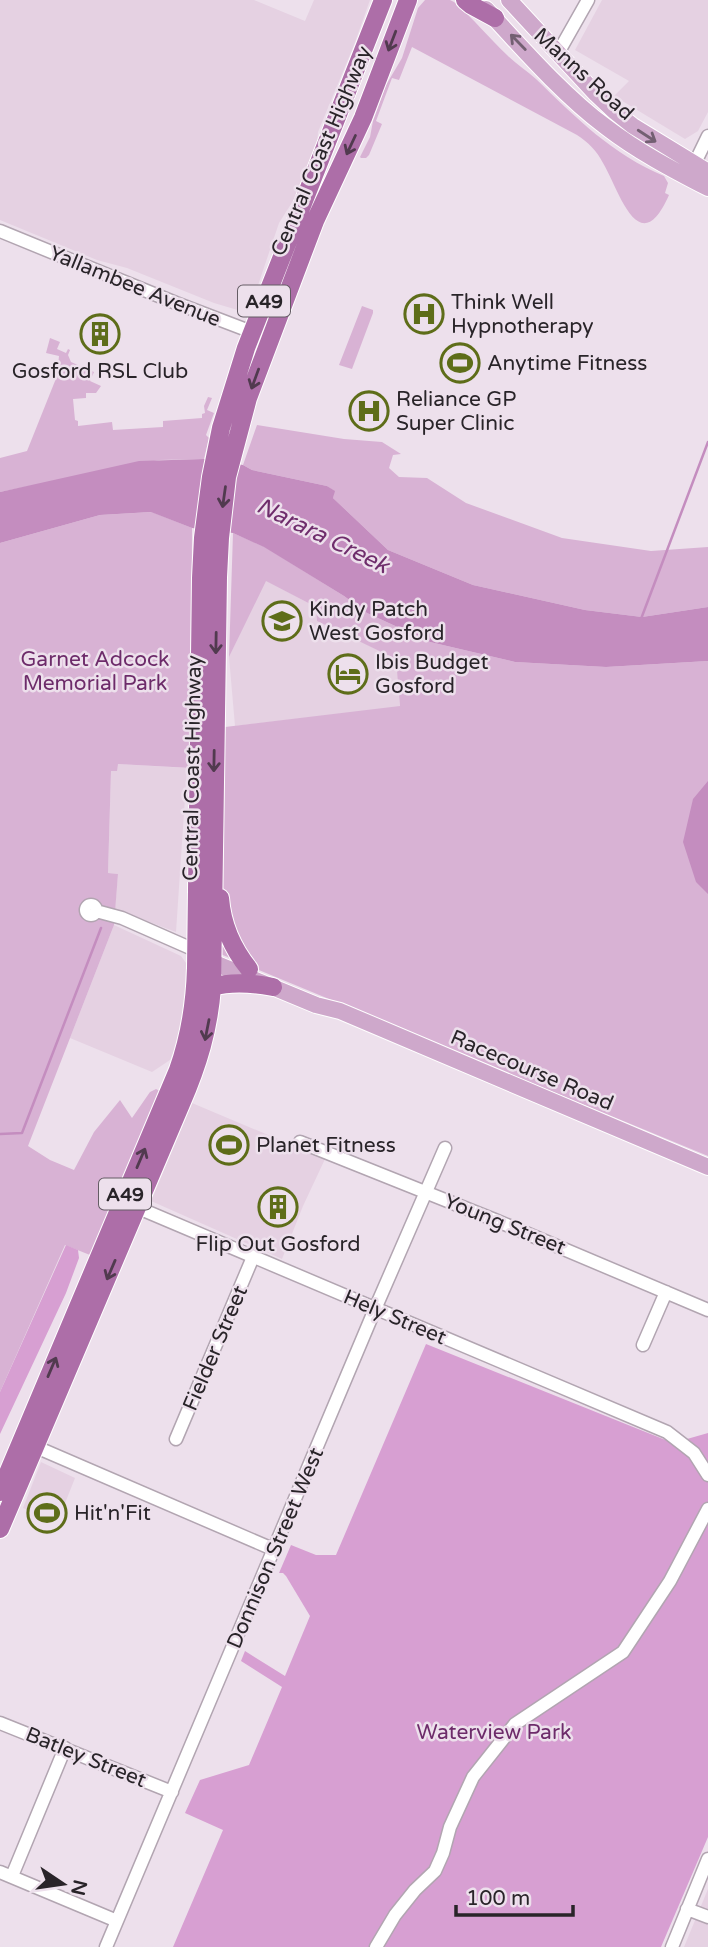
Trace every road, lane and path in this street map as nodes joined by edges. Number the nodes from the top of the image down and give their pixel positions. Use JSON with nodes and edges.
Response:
{"nodes":[{"id":1,"x":408,"y":0,"type":"edge"},
{"id":2,"x":465,"y":0,"type":"edge"},
{"id":3,"x":478,"y":0,"type":"edge"},
{"id":4,"x":509,"y":0,"type":"edge"},
{"id":5,"x":588,"y":0,"type":"edge"},
{"id":6,"x":380,"y":4,"type":"edge"},
{"id":7,"x":495,"y":18,"type":"junction"},
{"id":8,"x":558,"y":53,"type":"junction"},
{"id":9,"x":595,"y":118,"type":"junction"},
{"id":10,"x":708,"y":136,"type":"edge"},
{"id":11,"x":696,"y":171,"type":"edge"},
{"id":12,"x":708,"y":188,"type":"edge"},
{"id":13,"x":0,"y":231,"type":"edge"},
{"id":14,"x":252,"y":332,"type":"junction"},
{"id":15,"x":268,"y":343,"type":"junction"},
{"id":16,"x":223,"y":456,"type":"junction"},
{"id":17,"x":211,"y":538,"type":"junction"},
{"id":18,"x":214,"y":814,"type":"junction"},
{"id":19,"x":96,"y":911,"type":"dead end"},
{"id":20,"x":207,"y":956,"type":"junction"},
{"id":21,"x":249,"y":969,"type":"junction"},
{"id":22,"x":272,"y":986,"type":"junction"},
{"id":23,"x":212,"y":987,"type":"junction"},
{"id":24,"x":340,"y":1011,"type":"junction"},
{"id":25,"x":300,"y":1142,"type":"dead end"},
{"id":26,"x":445,"y":1148,"type":"dead end"},
{"id":27,"x":708,"y":1167,"type":"edge"},
{"id":28,"x":427,"y":1192,"type":"junction"},
{"id":29,"x":130,"y":1204,"type":"junction"},
{"id":30,"x":253,"y":1256,"type":"junction"},
{"id":31,"x":666,"y":1292,"type":"junction"},
{"id":32,"x":376,"y":1308,"type":"junction"},
{"id":33,"x":708,"y":1310,"type":"edge"},
{"id":34,"x":643,"y":1345,"type":"dead end"},
{"id":35,"x":26,"y":1430,"type":"junction"},
{"id":36,"x":176,"y":1439,"type":"dead end"},
{"id":37,"x":36,"y":1447,"type":"junction"},
{"id":38,"x":708,"y":1475,"type":"edge"},
{"id":39,"x":0,"y":1480,"type":"edge"},
{"id":40,"x":8,"y":1493,"type":"edge"},
{"id":41,"x":708,"y":1509,"type":"edge"},
{"id":42,"x":0,"y":1529,"type":"edge"},
{"id":43,"x":0,"y":1540,"type":"edge"},
{"id":44,"x":275,"y":1550,"type":"junction"},
{"id":45,"x":0,"y":1723,"type":"edge"},
{"id":46,"x":65,"y":1748,"type":"junction"},
{"id":47,"x":172,"y":1792,"type":"junction"},
{"id":48,"x":708,"y":1860,"type":"edge"},
{"id":49,"x":6,"y":1874,"type":"edge"},
{"id":50,"x":687,"y":1909,"type":"junction"},
{"id":51,"x":708,"y":1917,"type":"edge"},
{"id":52,"x":117,"y":1921,"type":"junction"},
{"id":53,"x":106,"y":1947,"type":"edge"},
{"id":54,"x":376,"y":1947,"type":"edge"},
{"id":55,"x":672,"y":1947,"type":"edge"}],
"edges":[{"from":1,"to":15,"type":"highway","name":"Central Coast Highway","number":"A49","one_way":true},
{"from":2,"to":7,"type":"highway"},
{"from":3,"to":7,"type":"main road","name":"Manns Road"},
{"from":4,"to":8,"type":"main road","name":"Manns Road"},
{"from":5,"to":8,"type":"street"},
{"from":6,"to":14,"type":"highway","name":"Central Coast Highway","number":"A49"},
{"from":9,"to":7,"type":"main road","name":"Manns Road","one_way":true},
{"from":8,"to":9,"type":"main road"},
{"from":8,"to":11,"type":"main road","name":"Manns Road","one_way":true},
{"from":9,"to":11,"type":"main road","name":"Manns Road"},
{"from":10,"to":11,"type":"street"},
{"from":11,"to":12,"type":"main road","name":"Manns Road"},
{"from":13,"to":14,"type":"street","name":"Yallambee Avenue"},
{"from":14,"to":15,"type":"street","name":"Yallambee Avenue"},
{"from":14,"to":16,"type":"highway","name":"Central Coast Highway","number":"A49"},
{"from":15,"to":16,"type":"highway","name":"Central Coast Highway","number":"A49","one_way":true},
{"from":16,"to":17,"type":"highway","name":"Central Coast Highway","number":"A49"},
{"from":17,"to":18,"type":"highway","name":"Central Coast Highway","number":"A49","one_way":true},
{"from":17,"to":20,"type":"highway","name":"Central Coast Highway","number":"A49"},
{"from":18,"to":20,"type":"highway","name":"Central Coast Highway","number":"A49"},
{"from":18,"to":21,"type":"highway"},
{"from":19,"to":20,"type":"street"},
{"from":20,"to":21,"type":"main road","name":"Racecourse Road"},
{"from":20,"to":22,"type":"main road","name":"Racecourse Road"},
{"from":20,"to":23,"type":"highway","name":"Central Coast Highway","number":"A49"},
{"from":29,"to":20,"type":"highway","name":"Central Coast Highway","number":"A49","one_way":true},
{"from":21,"to":24,"type":"main road","name":"Racecourse Road"},
{"from":22,"to":23,"type":"highway"},
{"from":22,"to":24,"type":"main road","name":"Racecourse Road"},
{"from":23,"to":29,"type":"highway","name":"Central Coast Highway","number":"A49","one_way":true},
{"from":24,"to":27,"type":"main road","name":"Racecourse Road"},
{"from":25,"to":28,"type":"street","name":"Young Street"},
{"from":26,"to":28,"type":"street","name":"Donnison Street West"},
{"from":28,"to":31,"type":"street","name":"Young Street"},
{"from":28,"to":32,"type":"street","name":"Donnison Street West"},
{"from":29,"to":30,"type":"street","name":"Hely Street"},
{"from":35,"to":29,"type":"highway","name":"Central Coast Highway","number":"A49","one_way":true},
{"from":29,"to":37,"type":"highway","name":"Central Coast Highway","number":"A49","one_way":true},
{"from":30,"to":32,"type":"street","name":"Hely Street"},
{"from":30,"to":36,"type":"street","name":"Fielder Street"},
{"from":31,"to":33,"type":"street","name":"Young Street"},
{"from":31,"to":34,"type":"street"},
{"from":32,"to":38,"type":"street","name":"Hely Street"},
{"from":32,"to":44,"type":"street","name":"Donnison Street West"},
{"from":35,"to":39,"type":"highway"},
{"from":35,"to":40,"type":"highway","name":"Central Coast Highway","number":"A49"},
{"from":37,"to":40,"type":"highway","name":"Central Coast Highway","number":"A49"},
{"from":37,"to":44,"type":"street"},
{"from":40,"to":42,"type":"highway","name":"Central Coast Highway","number":"A49"},
{"from":40,"to":43,"type":"highway"},
{"from":41,"to":54,"type":"street"},
{"from":44,"to":47,"type":"street","name":"Donnison Street West"},
{"from":45,"to":46,"type":"street","name":"Batley Street"},
{"from":46,"to":47,"type":"street","name":"Batley Street"},
{"from":46,"to":49,"type":"street"},
{"from":47,"to":52,"type":"street","name":"Donnison Street West"},
{"from":48,"to":50,"type":"street"},
{"from":49,"to":52,"type":"street"},
{"from":50,"to":51,"type":"street"},
{"from":50,"to":55,"type":"street"},
{"from":52,"to":53,"type":"street","name":"Donnison Street West"}]}
